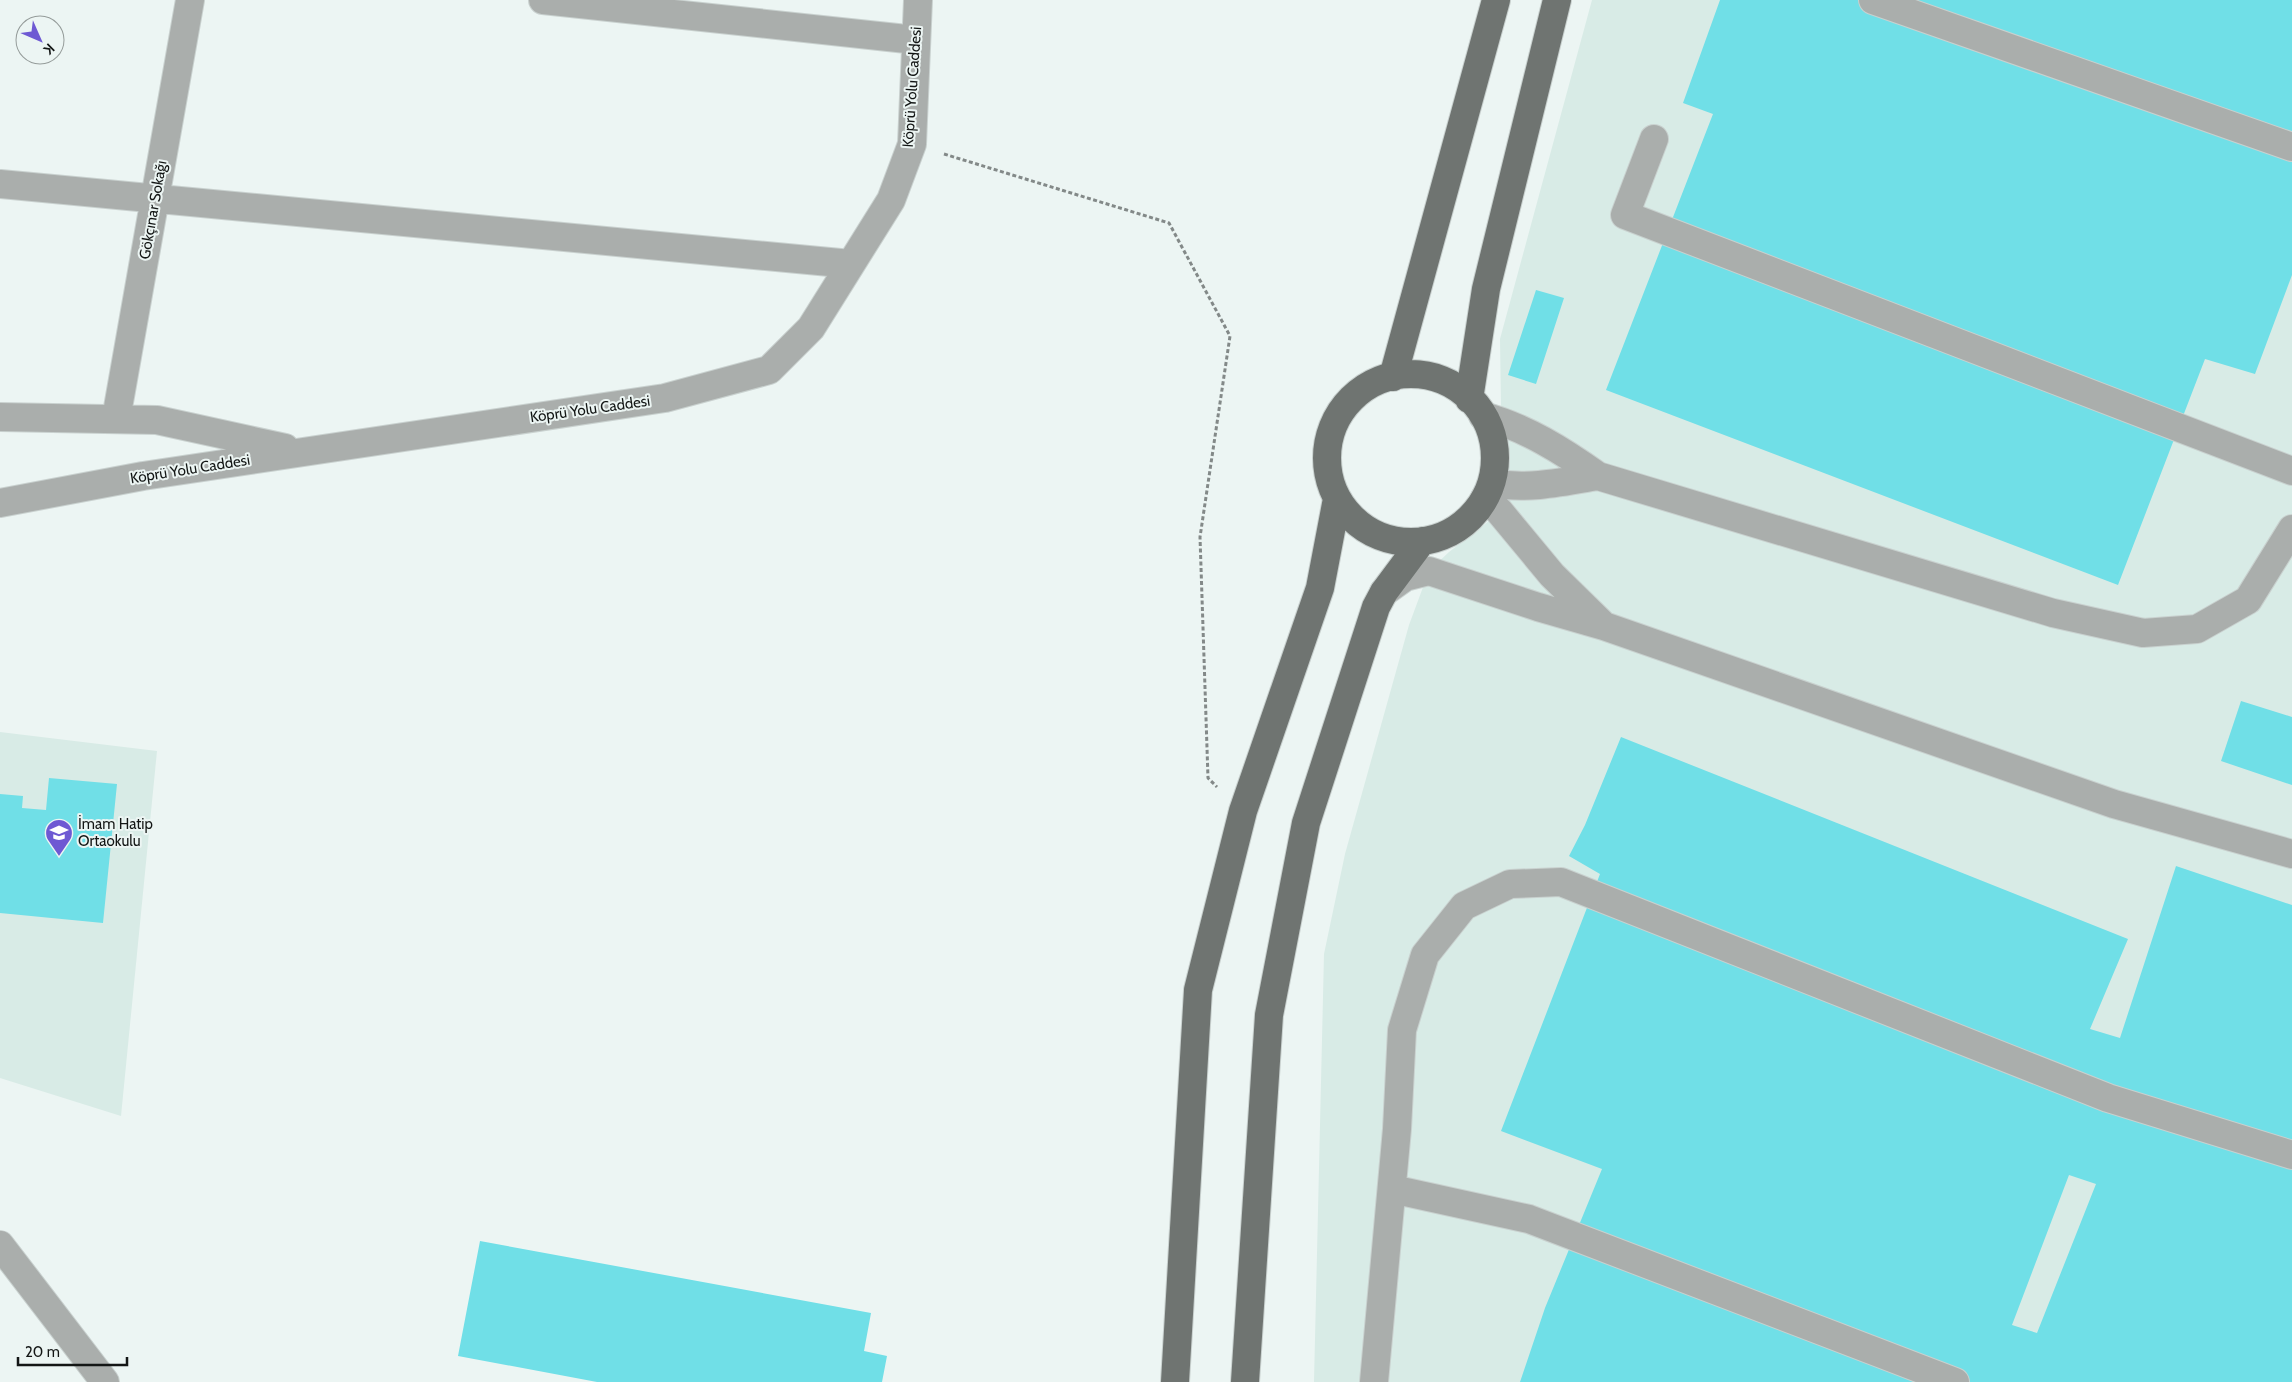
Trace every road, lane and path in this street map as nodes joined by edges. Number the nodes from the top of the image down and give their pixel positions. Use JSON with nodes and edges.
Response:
{"nodes":[{"id":1,"x":190,"y":0,"type":"edge"},
{"id":2,"x":543,"y":0,"type":"edge"},
{"id":3,"x":918,"y":0,"type":"edge"},
{"id":4,"x":1496,"y":0,"type":"edge"},
{"id":5,"x":1557,"y":0,"type":"edge"},
{"id":6,"x":1873,"y":0,"type":"edge"},
{"id":7,"x":916,"y":40,"type":"junction"},
{"id":8,"x":1654,"y":139,"type":"dead end"},
{"id":9,"x":912,"y":144,"type":"junction"},
{"id":10,"x":2292,"y":147,"type":"edge"},
{"id":11,"x":0,"y":184,"type":"edge"},
{"id":12,"x":155,"y":200,"type":"junction"},
{"id":13,"x":851,"y":264,"type":"junction"},
{"id":14,"x":1393,"y":377,"type":"junction"},
{"id":15,"x":1476,"y":407,"type":"junction"},
{"id":16,"x":0,"y":417,"type":"edge"},
{"id":17,"x":116,"y":419,"type":"junction"},
{"id":18,"x":303,"y":452,"type":"junction"},
{"id":19,"x":2292,"y":471,"type":"edge"},
{"id":20,"x":1598,"y":476,"type":"junction"},
{"id":21,"x":1488,"y":491,"type":"junction"},
{"id":22,"x":1336,"y":499,"type":"junction"},
{"id":23,"x":0,"y":503,"type":"edge"},
{"id":24,"x":2292,"y":529,"type":"edge"},
{"id":25,"x":1422,"y":541,"type":"junction"},
{"id":26,"x":1384,"y":592,"type":"junction"},
{"id":27,"x":1604,"y":626,"type":"junction"},
{"id":28,"x":1243,"y":811,"type":"junction"},
{"id":29,"x":2292,"y":854,"type":"edge"},
{"id":30,"x":2292,"y":1155,"type":"edge"},
{"id":31,"x":1392,"y":1189,"type":"junction"},
{"id":32,"x":0,"y":1245,"type":"edge"},
{"id":33,"x":105,"y":1382,"type":"edge"},
{"id":34,"x":1175,"y":1382,"type":"edge"},
{"id":35,"x":1245,"y":1382,"type":"edge"},
{"id":36,"x":1374,"y":1382,"type":"edge"},
{"id":37,"x":1955,"y":1382,"type":"edge"}],
"edges":[{"from":1,"to":12,"type":"street","name":"Gökçınar Sokağı"},
{"from":2,"to":7,"type":"street"},
{"from":3,"to":7,"type":"street","name":"Köprü Yolu Caddesi"},
{"from":4,"to":14,"type":"main road"},
{"from":5,"to":15,"type":"main road"},
{"from":6,"to":10,"type":"street"},
{"from":7,"to":9,"type":"street","name":"Köprü Yolu Caddesi"},
{"from":8,"to":19,"type":"street"},
{"from":9,"to":13,"type":"street","name":"Köprü Yolu Caddesi"},
{"from":9,"to":28,"type":"path"},
{"from":11,"to":12,"type":"street"},
{"from":12,"to":13,"type":"street"},
{"from":12,"to":17,"type":"street","name":"Gökçınar Sokağı"},
{"from":13,"to":18,"type":"street","name":"Köprü Yolu Caddesi"},
{"from":14,"to":15,"type":"main road"},
{"from":14,"to":22,"type":"main road"},
{"from":15,"to":20,"type":"street"},
{"from":15,"to":21,"type":"main road"},
{"from":16,"to":17,"type":"street"},
{"from":17,"to":18,"type":"street"},
{"from":18,"to":23,"type":"street","name":"Köprü Yolu Caddesi"},
{"from":20,"to":21,"type":"street"},
{"from":20,"to":24,"type":"street"},
{"from":21,"to":25,"type":"main road"},
{"from":21,"to":27,"type":"street"},
{"from":22,"to":25,"type":"main road"},
{"from":22,"to":28,"type":"main road"},
{"from":25,"to":26,"type":"main road"},
{"from":26,"to":27,"type":"street"},
{"from":26,"to":35,"type":"main road"},
{"from":27,"to":29,"type":"street"},
{"from":28,"to":34,"type":"main road"},
{"from":30,"to":31,"type":"street"},
{"from":31,"to":36,"type":"street"},
{"from":31,"to":37,"type":"street"},
{"from":32,"to":33,"type":"street"}]}
